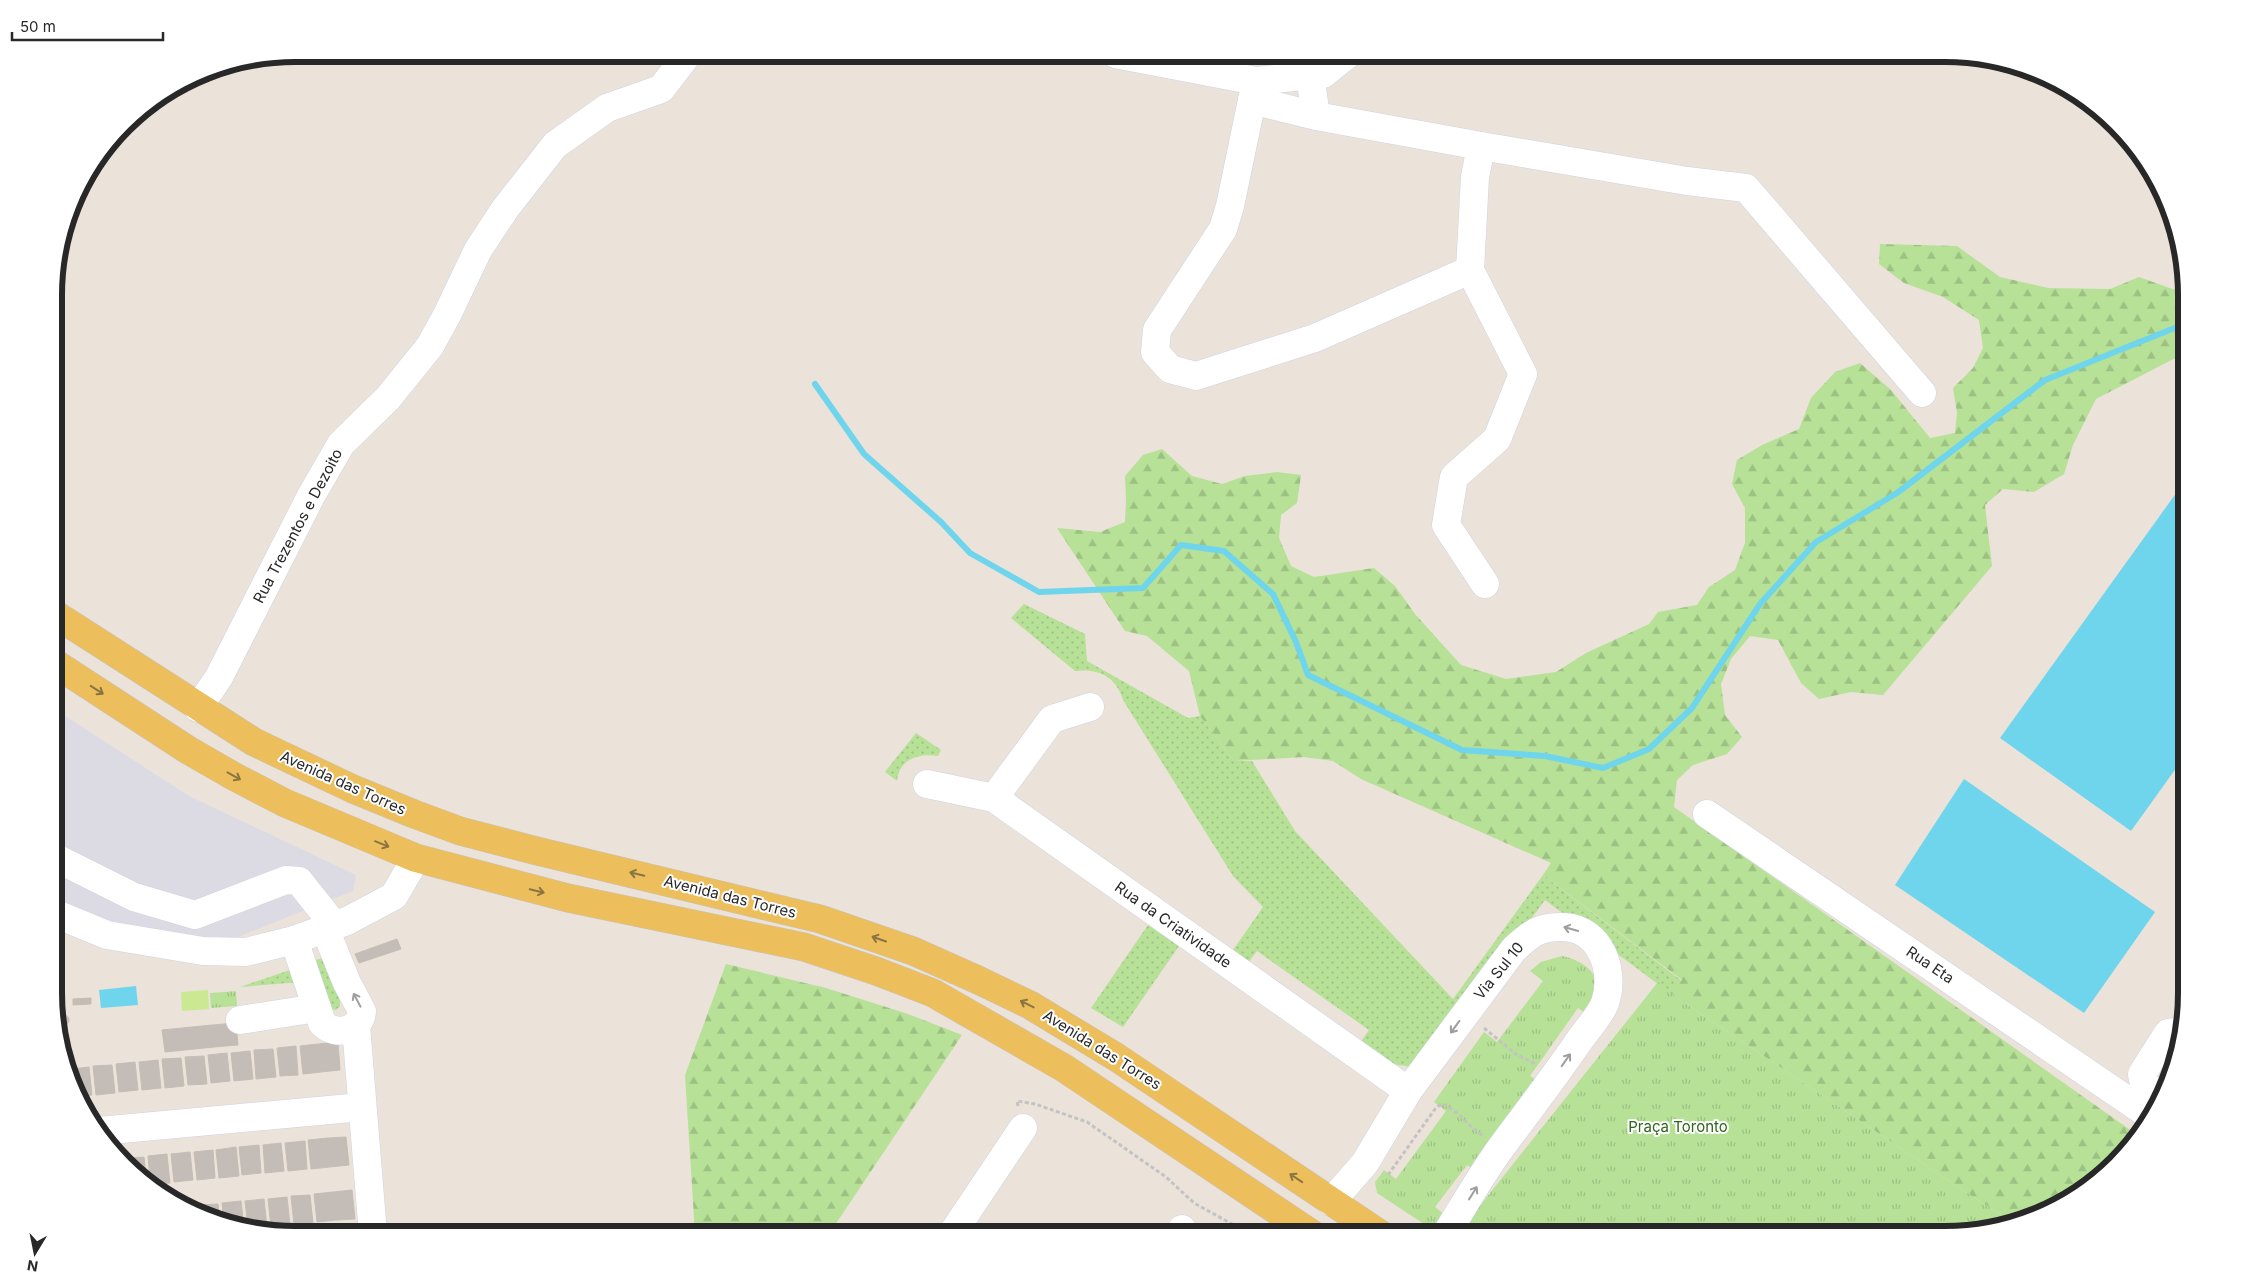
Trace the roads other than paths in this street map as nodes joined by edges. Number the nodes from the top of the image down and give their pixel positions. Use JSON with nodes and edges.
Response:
{"nodes":[{"id":1,"x":682,"y":62,"type":"edge"},
{"id":2,"x":1146,"y":62,"type":"edge"},
{"id":3,"x":1338,"y":62,"type":"edge"},
{"id":4,"x":1310,"y":75,"type":"junction"},
{"id":5,"x":1254,"y":90,"type":"junction"},
{"id":6,"x":1316,"y":116,"type":"junction"},
{"id":7,"x":1481,"y":146,"type":"junction"},
{"id":8,"x":1470,"y":270,"type":"junction"},
{"id":9,"x":1922,"y":393,"type":"dead end"},
{"id":10,"x":1485,"y":584,"type":"dead end"},
{"id":11,"x":62,"y":619,"type":"edge"},
{"id":12,"x":62,"y":668,"type":"edge"},
{"id":13,"x":1090,"y":707,"type":"dead end"},
{"id":14,"x":198,"y":708,"type":"junction"},
{"id":15,"x":927,"y":784,"type":"dead end"},
{"id":16,"x":994,"y":798,"type":"junction"},
{"id":17,"x":1707,"y":814,"type":"dead end"},
{"id":18,"x":416,"y":858,"type":"junction"},
{"id":19,"x":62,"y":861,"type":"edge"},
{"id":20,"x":62,"y":916,"type":"edge"},
{"id":21,"x":330,"y":927,"type":"junction"},
{"id":22,"x":294,"y":940,"type":"junction"},
{"id":23,"x":316,"y":1008,"type":"junction"},
{"id":24,"x":240,"y":1020,"type":"dead end"},
{"id":25,"x":356,"y":1026,"type":"junction"},
{"id":26,"x":2175,"y":1032,"type":"edge"},
{"id":27,"x":1408,"y":1091,"type":"junction"},
{"id":28,"x":2156,"y":1094,"type":"edge"},
{"id":29,"x":362,"y":1107,"type":"junction"},
{"id":30,"x":2145,"y":1112,"type":"edge"},
{"id":31,"x":1023,"y":1128,"type":"road end"},
{"id":32,"x":108,"y":1130,"type":"edge"},
{"id":33,"x":1331,"y":1202,"type":"junction"},
{"id":34,"x":372,"y":1226,"type":"edge"},
{"id":35,"x":957,"y":1226,"type":"edge"},
{"id":36,"x":1300,"y":1226,"type":"edge"},
{"id":37,"x":1368,"y":1226,"type":"edge"},
{"id":38,"x":1451,"y":1226,"type":"edge"}],
"edges":[{"from":1,"to":14,"type":"street","name":"Rua Trezentos e Dezoito"},
{"from":2,"to":5,"type":"street"},
{"from":3,"to":4,"type":"street"},
{"from":4,"to":5,"type":"street"},
{"from":4,"to":6,"type":"street"},
{"from":5,"to":6,"type":"street"},
{"from":5,"to":8,"type":"street"},
{"from":6,"to":7,"type":"street"},
{"from":7,"to":8,"type":"street"},
{"from":7,"to":9,"type":"street"},
{"from":8,"to":10,"type":"street"},
{"from":11,"to":14,"type":"main road","name":"Avenida das Torres"},
{"from":12,"to":18,"type":"main road","name":"Avenida das Torres","one_way":true},
{"from":13,"to":16,"type":"street"},
{"from":33,"to":14,"type":"main road","name":"Avenida das Torres","one_way":true},
{"from":15,"to":16,"type":"street","name":"Rua da Criatividade"},
{"from":16,"to":27,"type":"street","name":"Rua da Criatividade"},
{"from":17,"to":30,"type":"street","name":"Rua Eta"},
{"from":18,"to":21,"type":"street"},
{"from":18,"to":36,"type":"main road","name":"Avenida das Torres","one_way":true},
{"from":19,"to":21,"type":"street"},
{"from":20,"to":22,"type":"street"},
{"from":21,"to":22,"type":"street"},
{"from":25,"to":21,"type":"street","one_way":true},
{"from":22,"to":23,"type":"street"},
{"from":23,"to":24,"type":"street"},
{"from":23,"to":25,"type":"street"},
{"from":25,"to":29,"type":"street"},
{"from":26,"to":28,"type":"street"},
{"from":27,"to":33,"type":"street","name":"Via Sul 10"},
{"from":38,"to":27,"type":"street","name":"Via Sul 10","one_way":true},
{"from":29,"to":32,"type":"street"},
{"from":29,"to":34,"type":"street"},
{"from":31,"to":35,"type":"street"},
{"from":33,"to":37,"type":"main road","name":"Avenida das Torres"}]}
